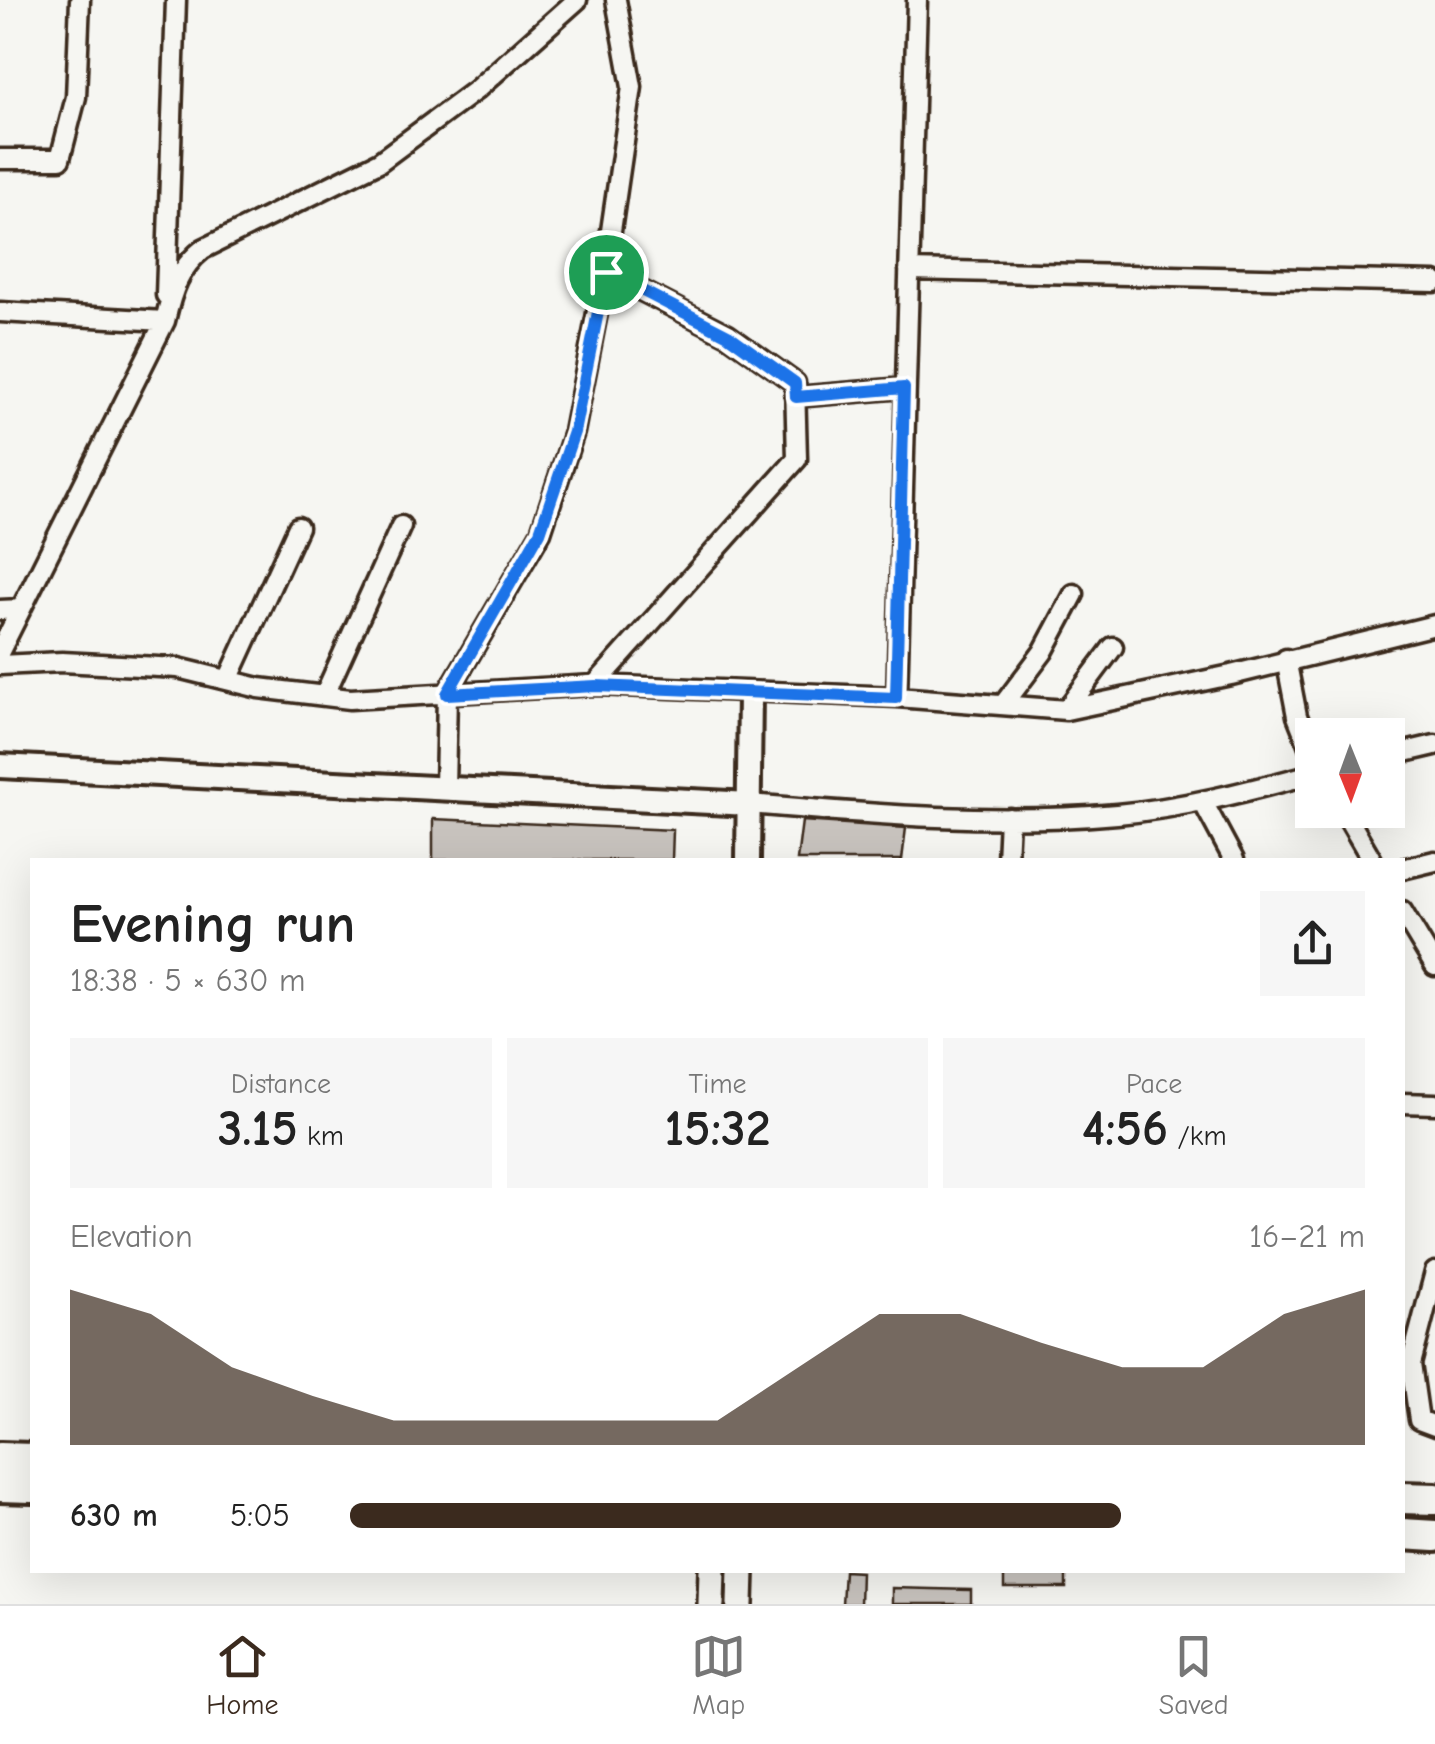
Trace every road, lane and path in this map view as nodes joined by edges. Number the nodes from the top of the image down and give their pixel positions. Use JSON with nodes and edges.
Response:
{"nodes":[{"id":1,"x":80,"y":0,"type":"edge"},
{"id":2,"x":176,"y":0,"type":"edge"},
{"id":3,"x":577,"y":0,"type":"edge"},
{"id":4,"x":616,"y":0,"type":"edge"},
{"id":5,"x":917,"y":0,"type":"edge"},
{"id":6,"x":0,"y":159,"type":"edge"},
{"id":7,"x":909,"y":270,"type":"junction"},
{"id":8,"x":606,"y":272,"type":"junction"},
{"id":9,"x":1435,"y":282,"type":"edge"},
{"id":10,"x":0,"y":312,"type":"edge"},
{"id":11,"x":165,"y":320,"type":"junction"},
{"id":12,"x":904,"y":388,"type":"junction"},
{"id":13,"x":796,"y":397,"type":"junction"},
{"id":14,"x":401,"y":526,"type":"dead end"},
{"id":15,"x":298,"y":527,"type":"dead end"},
{"id":16,"x":1074,"y":594,"type":"dead end"},
{"id":17,"x":21,"y":609,"type":"junction"},
{"id":18,"x":0,"y":610,"type":"edge"},
{"id":19,"x":1435,"y":625,"type":"edge"},
{"id":20,"x":1113,"y":647,"type":"dead end"},
{"id":21,"x":0,"y":651,"type":"edge"},
{"id":22,"x":1286,"y":659,"type":"junction"},
{"id":23,"x":0,"y":664,"type":"edge"},
{"id":24,"x":228,"y":680,"type":"junction"},
{"id":25,"x":596,"y":686,"type":"junction"},
{"id":26,"x":447,"y":694,"type":"junction"},
{"id":27,"x":750,"y":694,"type":"junction"},
{"id":28,"x":324,"y":696,"type":"junction"},
{"id":29,"x":896,"y":698,"type":"junction"},
{"id":30,"x":1003,"y":705,"type":"junction"},
{"id":31,"x":1066,"y":710,"type":"junction"},
{"id":32,"x":1297,"y":718,"type":"edge"},
{"id":33,"x":1435,"y":745,"type":"edge"},
{"id":34,"x":1405,"y":752,"type":"edge"},
{"id":35,"x":0,"y":766,"type":"edge"},
{"id":36,"x":1295,"y":778,"type":"edge"},
{"id":37,"x":445,"y":788,"type":"junction"},
{"id":38,"x":1203,"y":802,"type":"junction"},
{"id":39,"x":750,"y":804,"type":"junction"},
{"id":40,"x":1009,"y":818,"type":"junction"},
{"id":41,"x":1353,"y":828,"type":"edge"},
{"id":42,"x":748,"y":858,"type":"edge"},
{"id":43,"x":1007,"y":858,"type":"edge"},
{"id":44,"x":1233,"y":858,"type":"edge"},
{"id":45,"x":1371,"y":858,"type":"edge"},
{"id":46,"x":1435,"y":861,"type":"edge"},
{"id":47,"x":1405,"y":868,"type":"edge"},
{"id":48,"x":1405,"y":916,"type":"edge"},
{"id":49,"x":1435,"y":966,"type":"edge"},
{"id":50,"x":1405,"y":1103,"type":"edge"},
{"id":51,"x":1435,"y":1104,"type":"edge"},
{"id":52,"x":1435,"y":1272,"type":"edge"},
{"id":53,"x":1407,"y":1378,"type":"edge"},
{"id":54,"x":1435,"y":1426,"type":"edge"},
{"id":55,"x":0,"y":1458,"type":"edge"},
{"id":56,"x":30,"y":1459,"type":"edge"},
{"id":57,"x":0,"y":1486,"type":"edge"},
{"id":58,"x":30,"y":1487,"type":"edge"},
{"id":59,"x":1405,"y":1498,"type":"edge"},
{"id":60,"x":1435,"y":1499,"type":"edge"},
{"id":61,"x":1405,"y":1534,"type":"edge"},
{"id":62,"x":1435,"y":1536,"type":"edge"},
{"id":63,"x":712,"y":1573,"type":"edge"},
{"id":64,"x":741,"y":1573,"type":"edge"},
{"id":65,"x":710,"y":1604,"type":"edge"},
{"id":66,"x":740,"y":1604,"type":"edge"}],
"edges":[{"from":1,"to":6,"type":"street"},
{"from":2,"to":11,"type":"street"},
{"from":3,"to":11,"type":"street"},
{"from":4,"to":8,"type":"street"},
{"from":5,"to":7,"type":"street"},
{"from":7,"to":9,"type":"street"},
{"from":7,"to":12,"type":"street"},
{"from":8,"to":13,"type":"street"},
{"from":8,"to":26,"type":"street"},
{"from":10,"to":11,"type":"street"},
{"from":11,"to":17,"type":"street"},
{"from":12,"to":13,"type":"street"},
{"from":12,"to":29,"type":"street"},
{"from":13,"to":25,"type":"street"},
{"from":14,"to":28,"type":"street"},
{"from":15,"to":24,"type":"street"},
{"from":16,"to":30,"type":"street"},
{"from":17,"to":18,"type":"street"},
{"from":17,"to":21,"type":"street"},
{"from":19,"to":22,"type":"street"},
{"from":20,"to":31,"type":"street"},
{"from":22,"to":31,"type":"street"},
{"from":22,"to":32,"type":"street"},
{"from":23,"to":24,"type":"street"},
{"from":24,"to":28,"type":"street"},
{"from":25,"to":26,"type":"street"},
{"from":25,"to":27,"type":"street"},
{"from":26,"to":28,"type":"street"},
{"from":26,"to":37,"type":"street"},
{"from":27,"to":29,"type":"street"},
{"from":27,"to":39,"type":"street"},
{"from":29,"to":30,"type":"street"},
{"from":30,"to":31,"type":"street"},
{"from":33,"to":34,"type":"street"},
{"from":35,"to":37,"type":"street"},
{"from":36,"to":38,"type":"street"},
{"from":37,"to":39,"type":"street"},
{"from":38,"to":40,"type":"street"},
{"from":38,"to":44,"type":"street"},
{"from":39,"to":40,"type":"street"},
{"from":39,"to":42,"type":"street"},
{"from":40,"to":43,"type":"street"},
{"from":41,"to":45,"type":"street"},
{"from":46,"to":47,"type":"street"},
{"from":48,"to":49,"type":"street"},
{"from":50,"to":51,"type":"street"},
{"from":52,"to":53,"type":"street"},
{"from":53,"to":54,"type":"street"},
{"from":55,"to":56,"type":"highway"},
{"from":57,"to":58,"type":"highway"},
{"from":59,"to":60,"type":"highway"},
{"from":61,"to":62,"type":"highway"},
{"from":63,"to":65,"type":"main road"},
{"from":64,"to":66,"type":"main road"}]}
